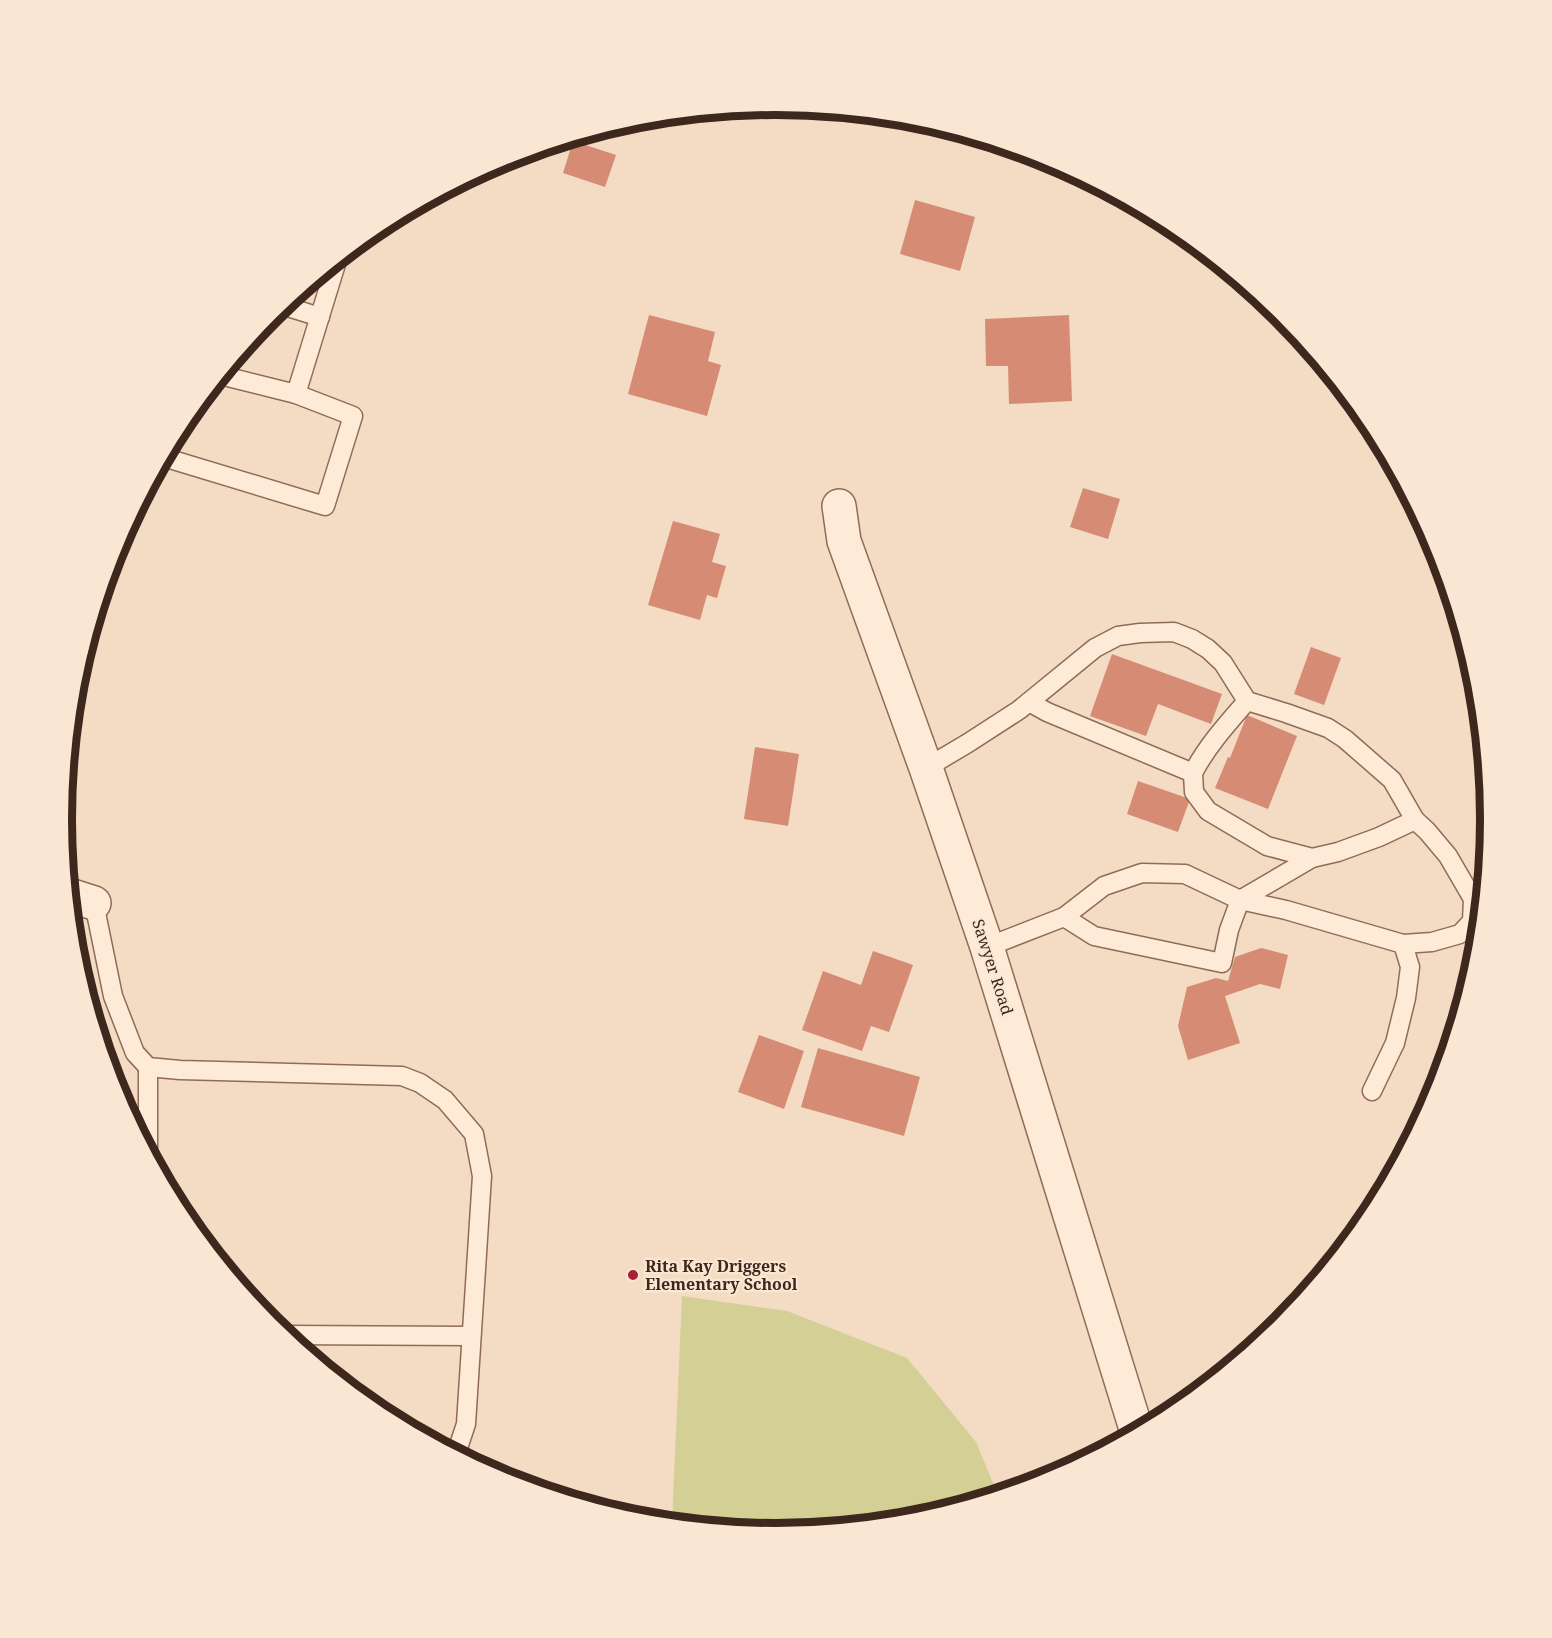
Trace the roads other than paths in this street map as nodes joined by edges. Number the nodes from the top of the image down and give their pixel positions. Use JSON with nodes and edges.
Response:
{"nodes":[{"id":1,"x":334,"y":271,"type":"edge"},
{"id":2,"x":292,"y":308,"type":"edge"},
{"id":3,"x":320,"y":317,"type":"junction"},
{"id":4,"x":228,"y":377,"type":"edge"},
{"id":5,"x":296,"y":394,"type":"junction"},
{"id":6,"x":171,"y":459,"type":"edge"},
{"id":7,"x":839,"y":506,"type":"dead end"},
{"id":8,"x":1247,"y":701,"type":"junction"},
{"id":9,"x":1029,"y":702,"type":"junction"},
{"id":10,"x":926,"y":768,"type":"junction"},
{"id":11,"x":1193,"y":773,"type":"junction"},
{"id":12,"x":1415,"y":820,"type":"junction"},
{"id":13,"x":1312,"y":858,"type":"junction"},
{"id":14,"x":82,"y":899,"type":"edge"},
{"id":15,"x":1240,"y":900,"type":"junction"},
{"id":16,"x":1064,"y":916,"type":"junction"},
{"id":17,"x":1403,"y":944,"type":"junction"},
{"id":18,"x":987,"y":947,"type":"junction"},
{"id":19,"x":148,"y":1066,"type":"junction"},
{"id":20,"x":1372,"y":1091,"type":"dead end"},
{"id":21,"x":148,"y":1136,"type":"edge"},
{"id":22,"x":298,"y":1335,"type":"edge"},
{"id":23,"x":471,"y":1336,"type":"junction"},
{"id":24,"x":1135,"y":1425,"type":"edge"},
{"id":25,"x":458,"y":1447,"type":"edge"}],
"edges":[{"from":1,"to":3,"type":"lane"},
{"from":2,"to":3,"type":"lane"},
{"from":3,"to":5,"type":"lane"},
{"from":4,"to":5,"type":"lane"},
{"from":5,"to":6,"type":"lane"},
{"from":7,"to":10,"type":"street","name":"Sawyer Road"},
{"from":8,"to":9,"type":"lane"},
{"from":8,"to":11,"type":"lane"},
{"from":8,"to":12,"type":"lane"},
{"from":9,"to":10,"type":"lane"},
{"from":9,"to":11,"type":"lane"},
{"from":10,"to":18,"type":"street","name":"Sawyer Road"},
{"from":11,"to":13,"type":"lane"},
{"from":12,"to":13,"type":"lane"},
{"from":12,"to":17,"type":"lane"},
{"from":13,"to":15,"type":"lane"},
{"from":14,"to":19,"type":"lane"},
{"from":15,"to":16,"type":"lane"},
{"from":15,"to":16,"type":"lane"},
{"from":15,"to":17,"type":"lane"},
{"from":16,"to":18,"type":"lane"},
{"from":17,"to":20,"type":"lane"},
{"from":18,"to":24,"type":"street","name":"Sawyer Road"},
{"from":19,"to":21,"type":"lane"},
{"from":19,"to":23,"type":"lane"},
{"from":22,"to":23,"type":"lane"},
{"from":23,"to":25,"type":"lane"}]}
